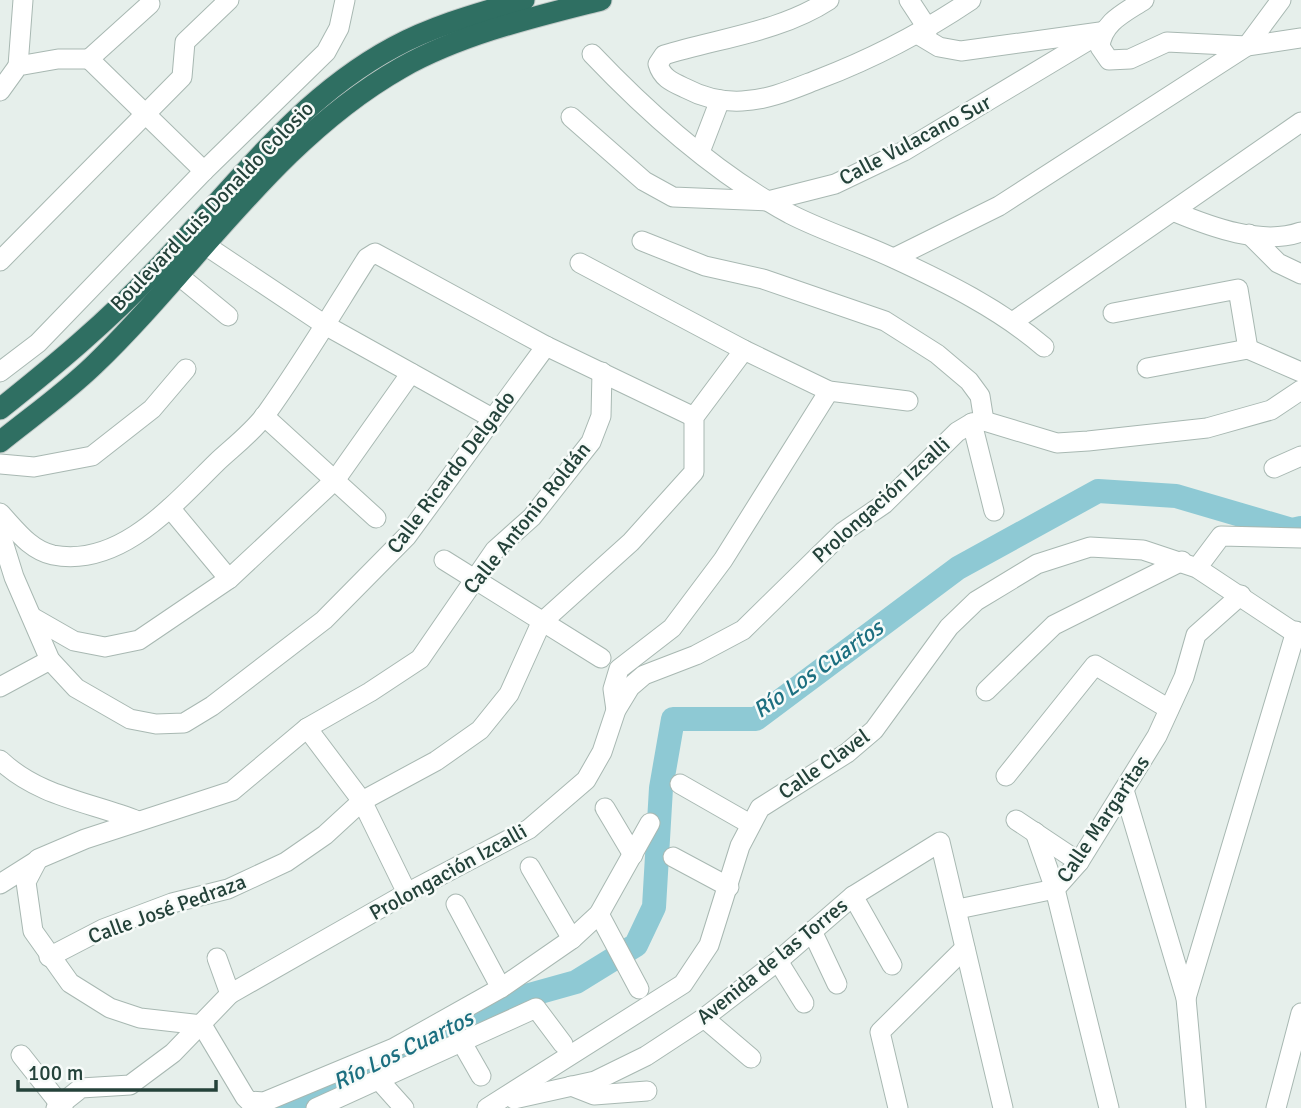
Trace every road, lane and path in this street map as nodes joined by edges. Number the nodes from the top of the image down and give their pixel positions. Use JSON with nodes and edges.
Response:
{"nodes":[{"id":1,"x":23,"y":0,"type":"edge"},
{"id":2,"x":127,"y":0,"type":"edge"},
{"id":3,"x":229,"y":0,"type":"edge"},
{"id":4,"x":345,"y":0,"type":"edge"},
{"id":5,"x":524,"y":0,"type":"edge"},
{"id":6,"x":601,"y":0,"type":"edge"},
{"id":7,"x":830,"y":0,"type":"edge"},
{"id":8,"x":909,"y":0,"type":"edge"},
{"id":9,"x":971,"y":0,"type":"edge"},
{"id":10,"x":1144,"y":0,"type":"edge"},
{"id":11,"x":1281,"y":0,"type":"edge"},
{"id":12,"x":150,"y":4,"type":"dead end"},
{"id":13,"x":133,"y":19,"type":"junction"},
{"id":14,"x":924,"y":32,"type":"junction"},
{"id":15,"x":1104,"y":32,"type":"junction"},
{"id":16,"x":1301,"y":38,"type":"edge"},
{"id":17,"x":1247,"y":46,"type":"junction"},
{"id":18,"x":592,"y":54,"type":"dead end"},
{"id":19,"x":89,"y":59,"type":"junction"},
{"id":20,"x":18,"y":66,"type":"junction"},
{"id":21,"x":0,"y":91,"type":"edge"},
{"id":22,"x":720,"y":100,"type":"junction"},
{"id":23,"x":145,"y":112,"type":"junction"},
{"id":24,"x":571,"y":117,"type":"dead end"},
{"id":25,"x":1301,"y":122,"type":"edge"},
{"id":26,"x":237,"y":139,"type":"junction"},
{"id":27,"x":700,"y":152,"type":"junction"},
{"id":28,"x":258,"y":158,"type":"junction"},
{"id":29,"x":204,"y":171,"type":"junction"},
{"id":30,"x":768,"y":201,"type":"junction"},
{"id":31,"x":1175,"y":212,"type":"junction"},
{"id":32,"x":1301,"y":232,"type":"edge"},
{"id":33,"x":1249,"y":234,"type":"junction"},
{"id":34,"x":642,"y":241,"type":"dead end"},
{"id":35,"x":205,"y":244,"type":"junction"},
{"id":36,"x":894,"y":258,"type":"junction"},
{"id":37,"x":0,"y":261,"type":"edge"},
{"id":38,"x":580,"y":263,"type":"dead end"},
{"id":39,"x":1301,"y":274,"type":"edge"},
{"id":40,"x":178,"y":275,"type":"junction"},
{"id":41,"x":1113,"y":313,"type":"dead end"},
{"id":42,"x":228,"y":316,"type":"dead end"},
{"id":43,"x":1014,"y":321,"type":"junction"},
{"id":44,"x":325,"y":325,"type":"junction"},
{"id":45,"x":546,"y":346,"type":"junction"},
{"id":46,"x":1044,"y":347,"type":"dead end"},
{"id":47,"x":1248,"y":349,"type":"junction"},
{"id":48,"x":744,"y":351,"type":"junction"},
{"id":49,"x":1147,"y":368,"type":"dead end"},
{"id":50,"x":186,"y":369,"type":"dead end"},
{"id":51,"x":0,"y":372,"type":"edge"},
{"id":52,"x":602,"y":372,"type":"junction"},
{"id":53,"x":1301,"y":372,"type":"edge"},
{"id":54,"x":411,"y":373,"type":"junction"},
{"id":55,"x":1301,"y":390,"type":"edge"},
{"id":56,"x":829,"y":391,"type":"junction"},
{"id":57,"x":908,"y":401,"type":"dead end"},
{"id":58,"x":0,"y":409,"type":"edge"},
{"id":59,"x":264,"y":416,"type":"junction"},
{"id":60,"x":492,"y":418,"type":"junction"},
{"id":61,"x":694,"y":418,"type":"junction"},
{"id":62,"x":978,"y":422,"type":"junction"},
{"id":63,"x":0,"y":442,"type":"edge"},
{"id":64,"x":1301,"y":456,"type":"edge"},
{"id":65,"x":0,"y":464,"type":"edge"},
{"id":66,"x":1274,"y":468,"type":"dead end"},
{"id":67,"x":336,"y":479,"type":"junction"},
{"id":68,"x":170,"y":508,"type":"junction"},
{"id":69,"x":993,"y":511,"type":"dead end"},
{"id":70,"x":0,"y":513,"type":"edge"},
{"id":71,"x":376,"y":518,"type":"dead end"},
{"id":72,"x":0,"y":532,"type":"edge"},
{"id":73,"x":1296,"y":538,"type":"edge"},
{"id":74,"x":444,"y":560,"type":"dead end"},
{"id":75,"x":1189,"y":565,"type":"junction"},
{"id":76,"x":229,"y":579,"type":"junction"},
{"id":77,"x":472,"y":580,"type":"junction"},
{"id":78,"x":1241,"y":595,"type":"junction"},
{"id":79,"x":31,"y":616,"type":"junction"},
{"id":80,"x":541,"y":623,"type":"junction"},
{"id":81,"x":1299,"y":634,"type":"edge"},
{"id":82,"x":601,"y":658,"type":"dead end"},
{"id":83,"x":50,"y":660,"type":"junction"},
{"id":84,"x":0,"y":687,"type":"edge"},
{"id":85,"x":986,"y":691,"type":"dead end"},
{"id":86,"x":1169,"y":709,"type":"junction"},
{"id":87,"x":616,"y":710,"type":"junction"},
{"id":88,"x":307,"y":728,"type":"junction"},
{"id":89,"x":5,"y":770,"type":"edge"},
{"id":90,"x":1006,"y":776,"type":"dead end"},
{"id":91,"x":680,"y":784,"type":"dead end"},
{"id":92,"x":1124,"y":790,"type":"junction"},
{"id":93,"x":362,"y":801,"type":"junction"},
{"id":94,"x":605,"y":808,"type":"dead end"},
{"id":95,"x":1016,"y":820,"type":"dead end"},
{"id":96,"x":138,"y":821,"type":"junction"},
{"id":97,"x":650,"y":823,"type":"dead end"},
{"id":98,"x":750,"y":824,"type":"junction"},
{"id":99,"x":1035,"y":832,"type":"junction"},
{"id":100,"x":633,"y":855,"type":"junction"},
{"id":101,"x":673,"y":857,"type":"dead end"},
{"id":102,"x":38,"y":859,"type":"junction"},
{"id":103,"x":1079,"y":862,"type":"junction"},
{"id":104,"x":530,"y":867,"type":"dead end"},
{"id":105,"x":0,"y":884,"type":"edge"},
{"id":106,"x":729,"y":887,"type":"junction"},
{"id":107,"x":1055,"y":890,"type":"junction"},
{"id":108,"x":407,"y":892,"type":"junction"},
{"id":109,"x":853,"y":896,"type":"junction"},
{"id":110,"x":456,"y":904,"type":"dead end"},
{"id":111,"x":958,"y":909,"type":"junction"},
{"id":112,"x":599,"y":914,"type":"junction"},
{"id":113,"x":812,"y":931,"type":"junction"},
{"id":114,"x":572,"y":939,"type":"junction"},
{"id":115,"x":965,"y":948,"type":"junction"},
{"id":116,"x":49,"y":957,"type":"junction"},
{"id":117,"x":218,"y":958,"type":"dead end"},
{"id":118,"x":778,"y":961,"type":"junction"},
{"id":119,"x":892,"y":965,"type":"dead end"},
{"id":120,"x":635,"y":982,"type":"dead end"},
{"id":121,"x":836,"y":984,"type":"dead end"},
{"id":122,"x":501,"y":988,"type":"junction"},
{"id":123,"x":230,"y":994,"type":"junction"},
{"id":124,"x":1186,"y":998,"type":"junction"},
{"id":125,"x":804,"y":1003,"type":"dead end"},
{"id":126,"x":1301,"y":1013,"type":"edge"},
{"id":127,"x":704,"y":1018,"type":"junction"},
{"id":128,"x":202,"y":1026,"type":"junction"},
{"id":129,"x":461,"y":1041,"type":"junction"},
{"id":130,"x":563,"y":1044,"type":"dead end"},
{"id":131,"x":20,"y":1055,"type":"dead end"},
{"id":132,"x":751,"y":1058,"type":"dead end"},
{"id":133,"x":481,"y":1076,"type":"dead end"},
{"id":134,"x":378,"y":1079,"type":"junction"},
{"id":135,"x":571,"y":1086,"type":"junction"},
{"id":136,"x":647,"y":1091,"type":"dead end"},
{"id":137,"x":492,"y":1106,"type":"edge"},
{"id":138,"x":59,"y":1107,"type":"edge"},
{"id":139,"x":316,"y":1108,"type":"edge"},
{"id":140,"x":404,"y":1108,"type":"edge"},
{"id":141,"x":898,"y":1108,"type":"edge"},
{"id":142,"x":1003,"y":1108,"type":"edge"},
{"id":143,"x":1108,"y":1108,"type":"edge"},
{"id":144,"x":1196,"y":1108,"type":"edge"},
{"id":145,"x":1276,"y":1108,"type":"edge"}],
"edges":[{"from":1,"to":20,"type":"street"},
{"from":2,"to":13,"type":"street"},
{"from":3,"to":23,"type":"street"},
{"from":4,"to":26,"type":"street"},
{"from":5,"to":28,"type":"highway","name":"Boulevard Luis Donaldo Colosio"},
{"from":6,"to":35,"type":"highway","name":"Boulevard Luis Donaldo Colosio"},
{"from":7,"to":22,"type":"street"},
{"from":8,"to":14,"type":"street"},
{"from":9,"to":14,"type":"street"},
{"from":10,"to":15,"type":"street","name":"Calle Vulacano Sur"},
{"from":11,"to":17,"type":"street"},
{"from":12,"to":13,"type":"street"},
{"from":13,"to":19,"type":"street"},
{"from":14,"to":15,"type":"street"},
{"from":14,"to":22,"type":"street"},
{"from":15,"to":17,"type":"street"},
{"from":15,"to":30,"type":"street","name":"Calle Vulacano Sur"},
{"from":16,"to":17,"type":"street"},
{"from":17,"to":36,"type":"street"},
{"from":18,"to":27,"type":"street"},
{"from":19,"to":20,"type":"street"},
{"from":19,"to":23,"type":"street"},
{"from":20,"to":21,"type":"street"},
{"from":22,"to":27,"type":"street"},
{"from":23,"to":29,"type":"street"},
{"from":23,"to":37,"type":"street"},
{"from":24,"to":30,"type":"street","name":"Calle Vulacano Sur"},
{"from":25,"to":31,"type":"street"},
{"from":26,"to":28,"type":"street"},
{"from":26,"to":29,"type":"street"},
{"from":27,"to":30,"type":"street"},
{"from":28,"to":58,"type":"highway","name":"Boulevard Luis Donaldo Colosio"},
{"from":29,"to":51,"type":"street"},
{"from":30,"to":36,"type":"street"},
{"from":31,"to":33,"type":"street"},
{"from":31,"to":43,"type":"street"},
{"from":32,"to":33,"type":"street"},
{"from":33,"to":39,"type":"street"},
{"from":34,"to":62,"type":"street"},
{"from":35,"to":40,"type":"highway","name":"Boulevard Luis Donaldo Colosio"},
{"from":35,"to":44,"type":"street"},
{"from":36,"to":43,"type":"street"},
{"from":38,"to":48,"type":"street"},
{"from":40,"to":42,"type":"street"},
{"from":40,"to":63,"type":"highway","name":"Boulevard Luis Donaldo Colosio"},
{"from":41,"to":47,"type":"street"},
{"from":43,"to":46,"type":"street"},
{"from":44,"to":45,"type":"street"},
{"from":44,"to":54,"type":"street"},
{"from":44,"to":59,"type":"street"},
{"from":45,"to":52,"type":"street"},
{"from":45,"to":60,"type":"street","name":"Calle Ricardo Delgado"},
{"from":47,"to":49,"type":"street"},
{"from":47,"to":53,"type":"street"},
{"from":48,"to":56,"type":"street"},
{"from":48,"to":61,"type":"street"},
{"from":50,"to":65,"type":"street"},
{"from":52,"to":61,"type":"street"},
{"from":52,"to":77,"type":"street","name":"Calle Antonio Roldán"},
{"from":54,"to":60,"type":"street"},
{"from":54,"to":67,"type":"street"},
{"from":55,"to":62,"type":"street"},
{"from":56,"to":57,"type":"street"},
{"from":56,"to":87,"type":"street"},
{"from":59,"to":67,"type":"street"},
{"from":59,"to":68,"type":"street"},
{"from":60,"to":83,"type":"street","name":"Calle Ricardo Delgado"},
{"from":61,"to":80,"type":"street","name":"Calle José Pedraza"},
{"from":62,"to":69,"type":"street"},
{"from":62,"to":87,"type":"street","name":"Prolongación Izcalli"},
{"from":64,"to":66,"type":"street"},
{"from":67,"to":71,"type":"street"},
{"from":67,"to":76,"type":"street"},
{"from":68,"to":70,"type":"street"},
{"from":68,"to":76,"type":"street"},
{"from":72,"to":79,"type":"street","name":"Calle Ricardo Delgado"},
{"from":73,"to":75,"type":"street"},
{"from":74,"to":77,"type":"street"},
{"from":75,"to":78,"type":"street","name":"Calle Clavel"},
{"from":75,"to":85,"type":"street"},
{"from":75,"to":98,"type":"street","name":"Calle Clavel"},
{"from":76,"to":79,"type":"street"},
{"from":77,"to":80,"type":"street"},
{"from":77,"to":88,"type":"street","name":"Calle Antonio Roldán"},
{"from":78,"to":81,"type":"street","name":"Calle Clavel"},
{"from":78,"to":86,"type":"street","name":"Calle Margaritas"},
{"from":79,"to":83,"type":"street","name":"Calle Ricardo Delgado"},
{"from":80,"to":82,"type":"street"},
{"from":80,"to":93,"type":"street","name":"Calle José Pedraza"},
{"from":81,"to":124,"type":"street"},
{"from":83,"to":84,"type":"street"},
{"from":86,"to":90,"type":"street"},
{"from":86,"to":92,"type":"street","name":"Calle Margaritas"},
{"from":87,"to":108,"type":"street","name":"Prolongación Izcalli"},
{"from":88,"to":93,"type":"street"},
{"from":88,"to":96,"type":"street","name":"Calle Antonio Roldán"},
{"from":89,"to":96,"type":"street"},
{"from":91,"to":98,"type":"street"},
{"from":92,"to":103,"type":"street","name":"Calle Margaritas"},
{"from":92,"to":124,"type":"street"},
{"from":93,"to":108,"type":"street"},
{"from":93,"to":116,"type":"street","name":"Calle José Pedraza"},
{"from":94,"to":100,"type":"street"},
{"from":95,"to":99,"type":"street"},
{"from":96,"to":102,"type":"street","name":"Calle Antonio Roldán"},
{"from":97,"to":100,"type":"street"},
{"from":98,"to":106,"type":"street","name":"Calle Clavel"},
{"from":99,"to":103,"type":"street"},
{"from":99,"to":107,"type":"street"},
{"from":100,"to":112,"type":"street"},
{"from":101,"to":106,"type":"street"},
{"from":102,"to":105,"type":"street","name":"Calle Antonio Roldán"},
{"from":102,"to":116,"type":"street"},
{"from":103,"to":107,"type":"street","name":"Calle Margaritas"},
{"from":104,"to":114,"type":"street"},
{"from":106,"to":137,"type":"street","name":"Calle Clavel"},
{"from":107,"to":111,"type":"street"},
{"from":107,"to":143,"type":"street","name":"Calle Margaritas"},
{"from":108,"to":123,"type":"street","name":"Prolongación Izcalli"},
{"from":109,"to":111,"type":"street","name":"Avenida de las Torres"},
{"from":109,"to":113,"type":"street","name":"Avenida de las Torres"},
{"from":109,"to":119,"type":"street"},
{"from":110,"to":122,"type":"street"},
{"from":111,"to":115,"type":"street","name":"Avenida de las Torres"},
{"from":112,"to":114,"type":"street"},
{"from":112,"to":120,"type":"street"},
{"from":113,"to":118,"type":"street","name":"Avenida de las Torres"},
{"from":113,"to":121,"type":"street"},
{"from":114,"to":122,"type":"street"},
{"from":115,"to":141,"type":"street"},
{"from":115,"to":142,"type":"street","name":"Avenida de las Torres"},
{"from":116,"to":128,"type":"street"},
{"from":117,"to":123,"type":"street"},
{"from":118,"to":125,"type":"street"},
{"from":118,"to":127,"type":"street","name":"Avenida de las Torres"},
{"from":122,"to":128,"type":"street"},
{"from":123,"to":128,"type":"street","name":"Prolongación Izcalli"},
{"from":124,"to":144,"type":"street"},
{"from":126,"to":145,"type":"street"},
{"from":127,"to":132,"type":"street"},
{"from":127,"to":135,"type":"street","name":"Avenida de las Torres"},
{"from":128,"to":138,"type":"street","name":"Prolongación Izcalli"},
{"from":129,"to":130,"type":"street"},
{"from":129,"to":133,"type":"street"},
{"from":129,"to":134,"type":"street"},
{"from":131,"to":138,"type":"street"},
{"from":134,"to":139,"type":"street"},
{"from":134,"to":140,"type":"street"},
{"from":135,"to":136,"type":"street"},
{"from":135,"to":137,"type":"street","name":"Avenida de las Torres"}]}
